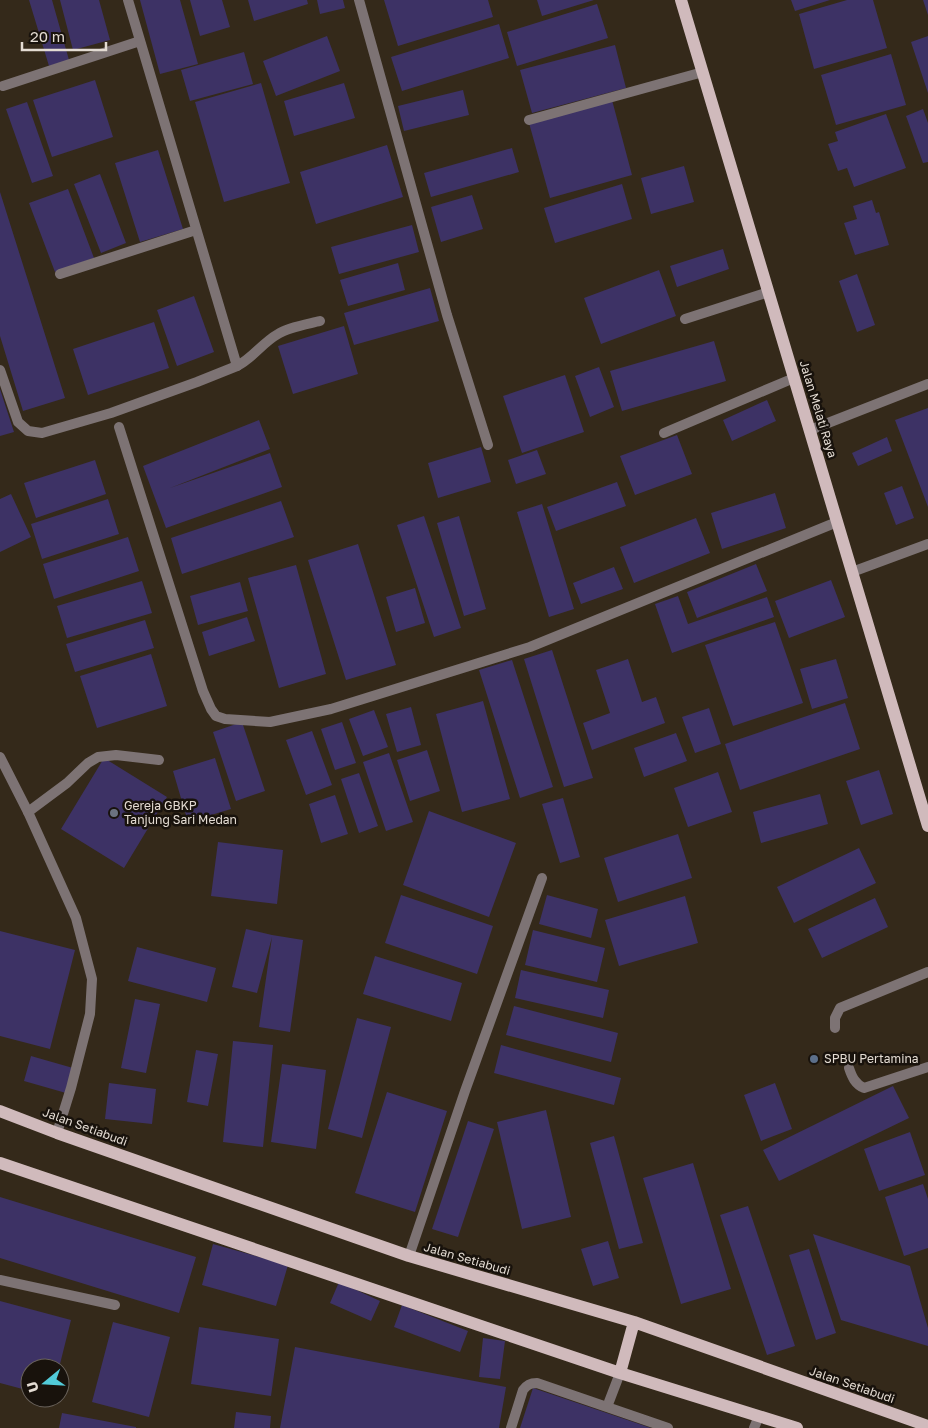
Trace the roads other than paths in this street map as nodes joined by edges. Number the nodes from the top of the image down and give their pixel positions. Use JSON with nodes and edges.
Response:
{"nodes":[{"id":1,"x":128,"y":0,"type":"edge"},
{"id":2,"x":359,"y":0,"type":"edge"},
{"id":3,"x":681,"y":0,"type":"edge"},
{"id":4,"x":140,"y":41,"type":"junction"},
{"id":5,"x":703,"y":72,"type":"junction"},
{"id":6,"x":3,"y":86,"type":"dead end"},
{"id":7,"x":529,"y":120,"type":"dead end"},
{"id":8,"x":196,"y":230,"type":"junction"},
{"id":9,"x":60,"y":274,"type":"dead end"},
{"id":10,"x":769,"y":292,"type":"junction"},
{"id":11,"x":685,"y":319,"type":"dead end"},
{"id":12,"x":320,"y":321,"type":"dead end"},
{"id":13,"x":237,"y":366,"type":"junction"},
{"id":14,"x":0,"y":370,"type":"edge"},
{"id":15,"x":794,"y":378,"type":"junction"},
{"id":16,"x":928,"y":384,"type":"edge"},
{"id":17,"x":119,"y":427,"type":"dead end"},
{"id":18,"x":810,"y":430,"type":"junction"},
{"id":19,"x":664,"y":433,"type":"dead end"},
{"id":20,"x":488,"y":445,"type":"dead end"},
{"id":21,"x":837,"y":522,"type":"junction"},
{"id":22,"x":928,"y":544,"type":"edge"},
{"id":23,"x":852,"y":572,"type":"junction"},
{"id":24,"x":0,"y":757,"type":"edge"},
{"id":25,"x":159,"y":760,"type":"dead end"},
{"id":26,"x":28,"y":812,"type":"junction"},
{"id":27,"x":928,"y":826,"type":"edge"},
{"id":28,"x":542,"y":878,"type":"dead end"},
{"id":29,"x":928,"y":972,"type":"edge"},
{"id":30,"x":835,"y":1028,"type":"dead end"},
{"id":31,"x":928,"y":1067,"type":"edge"},
{"id":32,"x":849,"y":1068,"type":"dead end"},
{"id":33,"x":0,"y":1111,"type":"edge"},
{"id":34,"x":57,"y":1133,"type":"junction"},
{"id":35,"x":0,"y":1163,"type":"edge"},
{"id":36,"x":409,"y":1256,"type":"junction"},
{"id":37,"x":0,"y":1280,"type":"edge"},
{"id":38,"x":115,"y":1305,"type":"dead end"},
{"id":39,"x":634,"y":1322,"type":"junction"},
{"id":40,"x":620,"y":1373,"type":"junction"},
{"id":41,"x":607,"y":1408,"type":"junction"},
{"id":42,"x":757,"y":1422,"type":"edge"},
{"id":43,"x":928,"y":1426,"type":"edge"},
{"id":44,"x":511,"y":1428,"type":"edge"},
{"id":45,"x":668,"y":1428,"type":"edge"},
{"id":46,"x":796,"y":1428,"type":"edge"}],
"edges":[{"from":1,"to":4,"type":"street"},
{"from":2,"to":20,"type":"street"},
{"from":3,"to":5,"type":"main road","name":"Jalan Melati Raya"},
{"from":4,"to":6,"type":"street"},
{"from":4,"to":8,"type":"street"},
{"from":5,"to":7,"type":"street"},
{"from":5,"to":10,"type":"main road","name":"Jalan Melati Raya"},
{"from":8,"to":9,"type":"street"},
{"from":8,"to":13,"type":"street"},
{"from":10,"to":11,"type":"street"},
{"from":10,"to":15,"type":"main road","name":"Jalan Melati Raya"},
{"from":12,"to":13,"type":"street"},
{"from":13,"to":14,"type":"street"},
{"from":15,"to":18,"type":"main road","name":"Jalan Melati Raya"},
{"from":15,"to":19,"type":"street"},
{"from":16,"to":18,"type":"street"},
{"from":17,"to":21,"type":"street"},
{"from":18,"to":21,"type":"main road","name":"Jalan Melati Raya"},
{"from":21,"to":23,"type":"main road","name":"Jalan Melati Raya"},
{"from":22,"to":23,"type":"street"},
{"from":23,"to":27,"type":"main road","name":"Jalan Melati Raya"},
{"from":24,"to":26,"type":"street"},
{"from":25,"to":26,"type":"street"},
{"from":26,"to":34,"type":"street"},
{"from":28,"to":36,"type":"street"},
{"from":29,"to":30,"type":"street"},
{"from":31,"to":32,"type":"street"},
{"from":33,"to":34,"type":"main road","name":"Jalan Setiabudi"},
{"from":34,"to":36,"type":"main road","name":"Jalan Setiabudi"},
{"from":35,"to":40,"type":"main road"},
{"from":36,"to":39,"type":"main road","name":"Jalan Setiabudi"},
{"from":37,"to":38,"type":"street"},
{"from":39,"to":40,"type":"main road"},
{"from":39,"to":43,"type":"main road","name":"Jalan Setiabudi"},
{"from":40,"to":41,"type":"street"},
{"from":40,"to":42,"type":"main road"},
{"from":41,"to":44,"type":"street"},
{"from":41,"to":45,"type":"street"},
{"from":42,"to":46,"type":"main road"}]}
